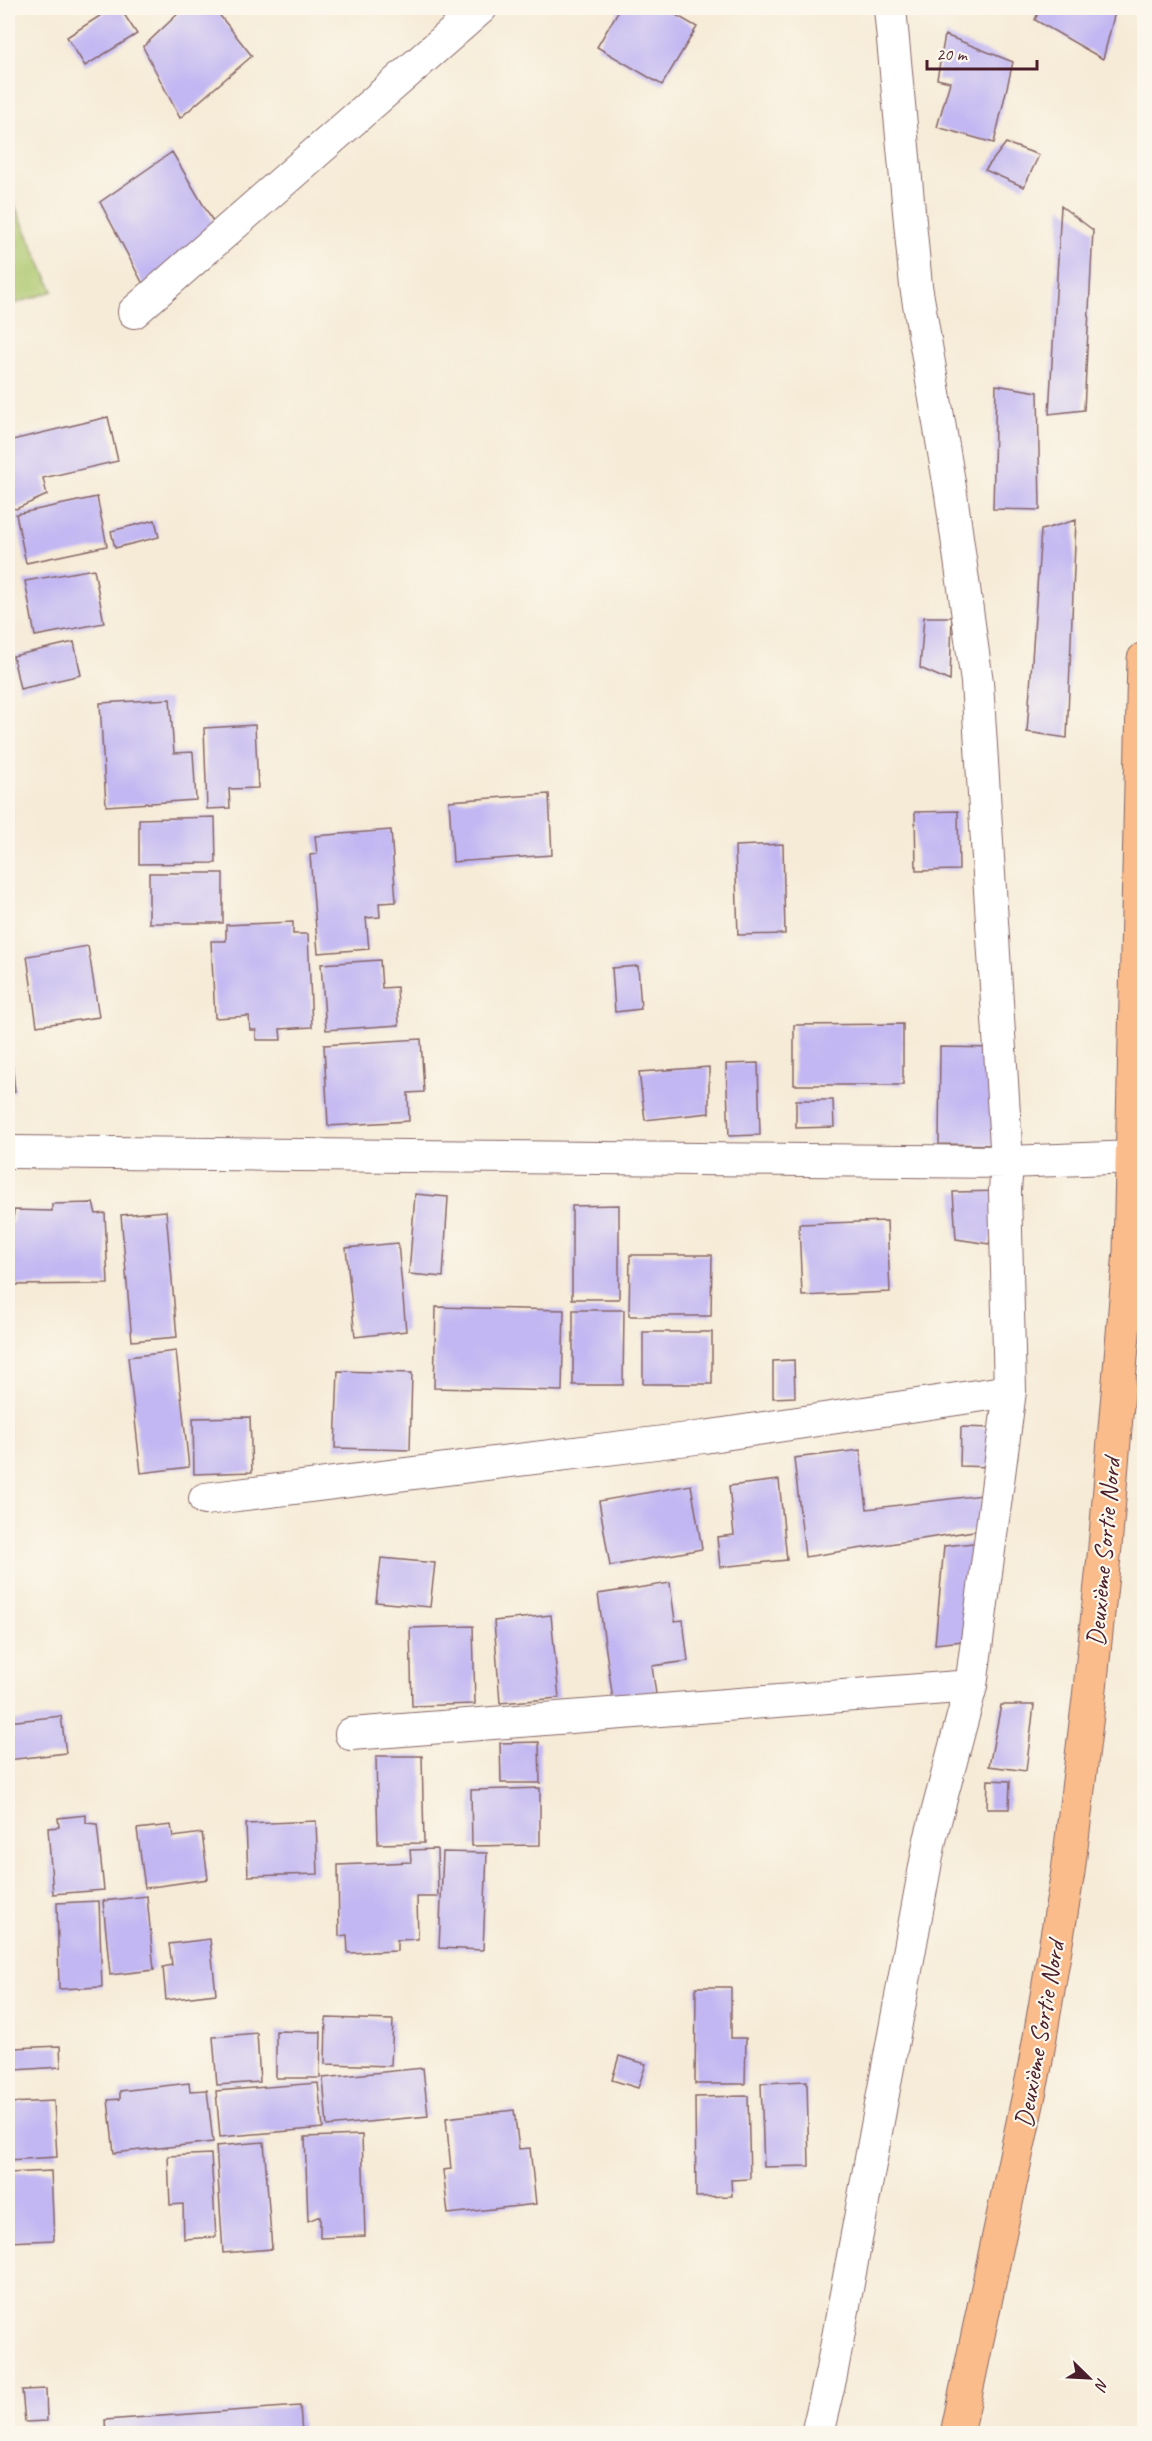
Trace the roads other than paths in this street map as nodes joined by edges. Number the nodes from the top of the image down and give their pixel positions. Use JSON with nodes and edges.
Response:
{"nodes":[{"id":1,"x":481,"y":8,"type":"edge"},
{"id":2,"x":890,"y":8,"type":"edge"},
{"id":3,"x":134,"y":312,"type":"dead end"},
{"id":4,"x":1144,"y":659,"type":"edge"},
{"id":5,"x":8,"y":1152,"type":"edge"},
{"id":6,"x":1132,"y":1157,"type":"junction"},
{"id":7,"x":1007,"y":1162,"type":"junction"},
{"id":8,"x":1136,"y":1277,"type":"edge"},
{"id":9,"x":1010,"y":1391,"type":"junction"},
{"id":10,"x":205,"y":1499,"type":"dead end"},
{"id":11,"x":971,"y":1686,"type":"junction"},
{"id":12,"x":351,"y":1734,"type":"dead end"},
{"id":13,"x":817,"y":2433,"type":"edge"},
{"id":14,"x":957,"y":2433,"type":"edge"}],
"edges":[{"from":1,"to":3,"type":"street"},
{"from":2,"to":7,"type":"street"},
{"from":4,"to":6,"type":"main road","name":"Deuxième Sortie Nord"},
{"from":5,"to":7,"type":"street"},
{"from":6,"to":7,"type":"street"},
{"from":6,"to":8,"type":"main road","name":"Deuxième Sortie Nord"},
{"from":7,"to":9,"type":"street"},
{"from":8,"to":14,"type":"main road","name":"Deuxième Sortie Nord"},
{"from":9,"to":10,"type":"street"},
{"from":9,"to":11,"type":"street"},
{"from":11,"to":12,"type":"street"},
{"from":11,"to":13,"type":"street"}]}
